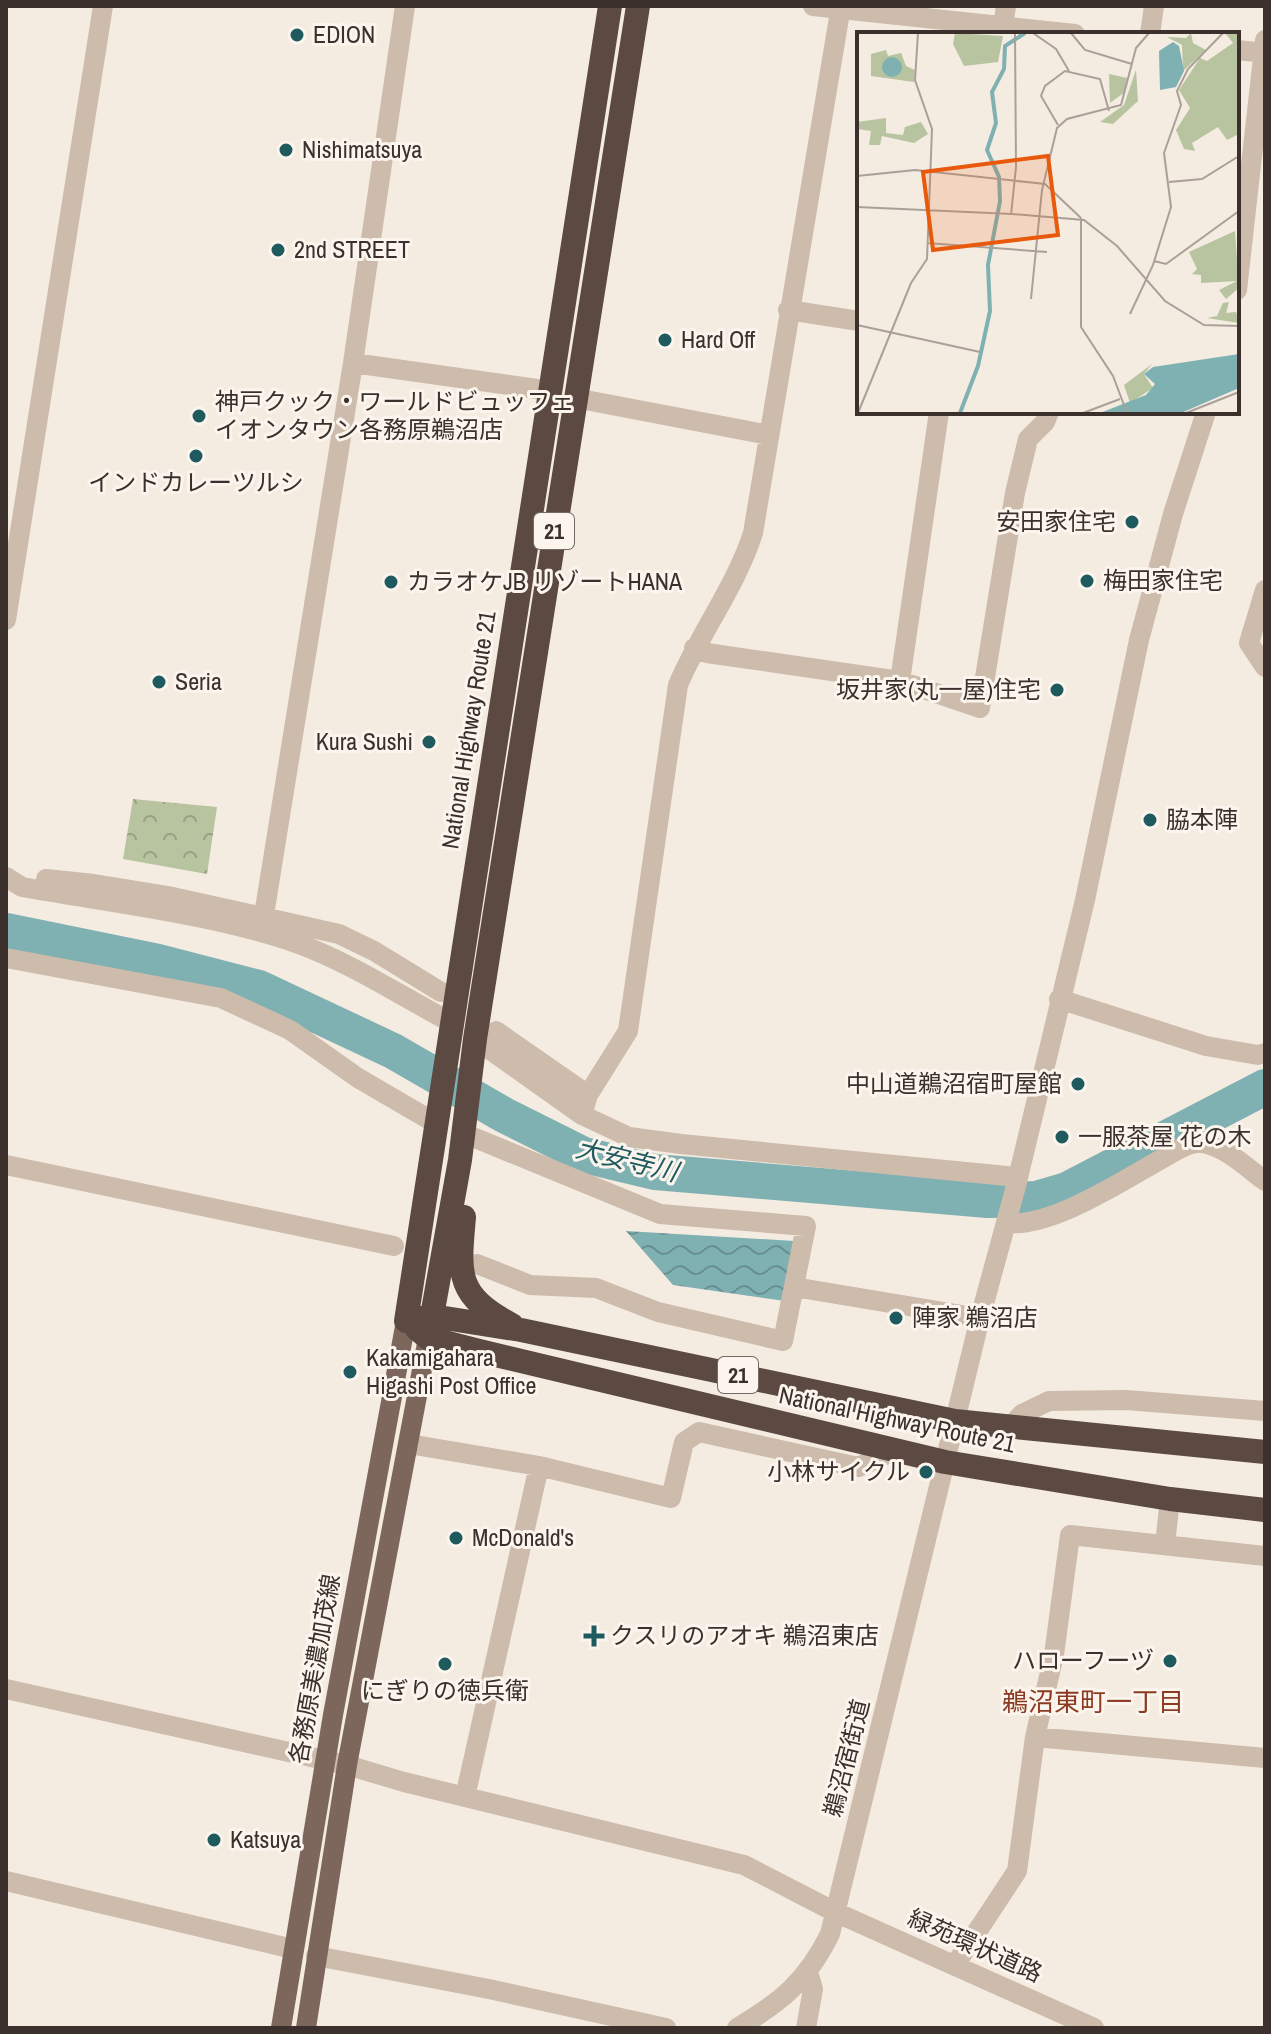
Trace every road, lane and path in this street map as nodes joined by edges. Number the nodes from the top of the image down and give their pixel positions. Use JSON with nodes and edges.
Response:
{"nodes":[{"id":1,"x":103,"y":6,"type":"edge"},
{"id":2,"x":405,"y":6,"type":"edge"},
{"id":3,"x":610,"y":6,"type":"edge"},
{"id":4,"x":638,"y":6,"type":"edge"},
{"id":5,"x":813,"y":6,"type":"edge"},
{"id":6,"x":1154,"y":6,"type":"edge"},
{"id":7,"x":841,"y":8,"type":"edge"},
{"id":8,"x":1004,"y":22,"type":"edge"},
{"id":9,"x":1063,"y":32,"type":"edge"},
{"id":10,"x":1150,"y":32,"type":"edge"},
{"id":11,"x":1264,"y":48,"type":"edge"},
{"id":12,"x":1239,"y":50,"type":"edge"},
{"id":13,"x":1239,"y":274,"type":"edge"},
{"id":14,"x":788,"y":310,"type":"junction"},
{"id":15,"x":857,"y":321,"type":"edge"},
{"id":16,"x":353,"y":363,"type":"junction"},
{"id":17,"x":551,"y":391,"type":"junction"},
{"id":18,"x":575,"y":398,"type":"junction"},
{"id":19,"x":939,"y":414,"type":"edge"},
{"id":20,"x":1048,"y":414,"type":"edge"},
{"id":21,"x":1205,"y":414,"type":"edge"},
{"id":22,"x":769,"y":435,"type":"junction"},
{"id":23,"x":1265,"y":590,"type":"edge"},
{"id":24,"x":6,"y":620,"type":"edge"},
{"id":25,"x":694,"y":648,"type":"junction"},
{"id":26,"x":1265,"y":667,"type":"edge"},
{"id":27,"x":900,"y":681,"type":"junction"},
{"id":28,"x":6,"y":876,"type":"edge"},
{"id":29,"x":264,"y":915,"type":"junction"},
{"id":30,"x":6,"y":958,"type":"edge"},
{"id":31,"x":441,"y":992,"type":"dead end"},
{"id":32,"x":1059,"y":999,"type":"junction"},
{"id":33,"x":450,"y":1032,"type":"junction"},
{"id":34,"x":481,"y":1042,"type":"junction"},
{"id":35,"x":1265,"y":1053,"type":"edge"},
{"id":36,"x":585,"y":1105,"type":"junction"},
{"id":37,"x":438,"y":1115,"type":"junction"},
{"id":38,"x":464,"y":1126,"type":"junction"},
{"id":39,"x":460,"y":1160,"type":"junction"},
{"id":40,"x":6,"y":1165,"type":"edge"},
{"id":41,"x":1265,"y":1181,"type":"edge"},
{"id":42,"x":1016,"y":1182,"type":"junction"},
{"id":43,"x":1006,"y":1220,"type":"junction"},
{"id":44,"x":394,"y":1246,"type":"dead end"},
{"id":45,"x":477,"y":1264,"type":"dead end"},
{"id":46,"x":794,"y":1287,"type":"junction"},
{"id":47,"x":980,"y":1318,"type":"junction"},
{"id":48,"x":406,"y":1321,"type":"junction"},
{"id":49,"x":430,"y":1327,"type":"junction"},
{"id":50,"x":521,"y":1330,"type":"junction"},
{"id":51,"x":1265,"y":1411,"type":"edge"},
{"id":52,"x":955,"y":1421,"type":"junction"},
{"id":53,"x":1011,"y":1426,"type":"junction"},
{"id":54,"x":409,"y":1444,"type":"junction"},
{"id":55,"x":894,"y":1451,"type":"junction"},
{"id":56,"x":1265,"y":1452,"type":"edge"},
{"id":57,"x":945,"y":1462,"type":"junction"},
{"id":58,"x":539,"y":1466,"type":"junction"},
{"id":59,"x":1170,"y":1499,"type":"junction"},
{"id":60,"x":1265,"y":1510,"type":"edge"},
{"id":61,"x":1165,"y":1545,"type":"junction"},
{"id":62,"x":1265,"y":1556,"type":"edge"},
{"id":63,"x":6,"y":1689,"type":"edge"},
{"id":64,"x":1035,"y":1737,"type":"junction"},
{"id":65,"x":1265,"y":1758,"type":"edge"},
{"id":66,"x":325,"y":1760,"type":"junction"},
{"id":67,"x":347,"y":1765,"type":"junction"},
{"id":68,"x":465,"y":1797,"type":"junction"},
{"id":69,"x":6,"y":1881,"type":"edge"},
{"id":70,"x":835,"y":1912,"type":"junction"},
{"id":71,"x":293,"y":1949,"type":"junction"},
{"id":72,"x":316,"y":1956,"type":"junction"},
{"id":73,"x":955,"y":1965,"type":"junction"},
{"id":74,"x":808,"y":1972,"type":"junction"},
{"id":75,"x":281,"y":2028,"type":"edge"},
{"id":76,"x":306,"y":2028,"type":"edge"},
{"id":77,"x":666,"y":2028,"type":"edge"},
{"id":78,"x":737,"y":2028,"type":"edge"},
{"id":79,"x":806,"y":2028,"type":"edge"},
{"id":80,"x":1094,"y":2028,"type":"edge"}],
"edges":[{"from":1,"to":24,"type":"street"},
{"from":2,"to":16,"type":"street"},
{"from":3,"to":17,"type":"highway","name":"National Highway Route 21","number":"21"},
{"from":4,"to":18,"type":"highway","number":"21"},
{"from":5,"to":7,"type":"street"},
{"from":6,"to":10,"type":"street"},
{"from":7,"to":8,"type":"street"},
{"from":7,"to":14,"type":"street"},
{"from":8,"to":9,"type":"street"},
{"from":11,"to":12,"type":"street"},
{"from":11,"to":13,"type":"street"},
{"from":14,"to":15,"type":"street"},
{"from":14,"to":22,"type":"street"},
{"from":16,"to":17,"type":"street"},
{"from":16,"to":29,"type":"street"},
{"from":17,"to":33,"type":"highway","name":"National Highway Route 21","number":"21"},
{"from":18,"to":22,"type":"street"},
{"from":18,"to":34,"type":"highway","number":"21"},
{"from":19,"to":27,"type":"street"},
{"from":20,"to":27,"type":"street"},
{"from":21,"to":32,"type":"street","name":"鵜沼宿街道"},
{"from":22,"to":25,"type":"street"},
{"from":23,"to":26,"type":"street"},
{"from":25,"to":27,"type":"street"},
{"from":25,"to":36,"type":"street"},
{"from":28,"to":29,"type":"street"},
{"from":28,"to":33,"type":"street"},
{"from":29,"to":31,"type":"street"},
{"from":30,"to":37,"type":"street"},
{"from":32,"to":35,"type":"street"},
{"from":32,"to":42,"type":"street","name":"鵜沼宿街道"},
{"from":33,"to":37,"type":"highway","name":"National Highway Route 21","number":"21"},
{"from":34,"to":36,"type":"street"},
{"from":34,"to":38,"type":"highway","number":"21"},
{"from":36,"to":42,"type":"street"},
{"from":37,"to":48,"type":"highway","name":"National Highway Route 21","number":"21"},
{"from":38,"to":39,"type":"highway","number":"21"},
{"from":38,"to":46,"type":"street"},
{"from":39,"to":49,"type":"highway","number":"21"},
{"from":39,"to":50,"type":"highway"},
{"from":40,"to":44,"type":"street"},
{"from":41,"to":43,"type":"street"},
{"from":42,"to":43,"type":"street","name":"鵜沼宿街道"},
{"from":43,"to":47,"type":"street","name":"鵜沼宿街道"},
{"from":45,"to":46,"type":"street"},
{"from":46,"to":47,"type":"street"},
{"from":47,"to":52,"type":"street","name":"鵜沼宿街道"},
{"from":48,"to":49,"type":"highway","name":"National Highway Route 21","number":"21"},
{"from":48,"to":66,"type":"main road","name":"各務原美濃加茂線"},
{"from":49,"to":50,"type":"highway","name":"National Highway Route 21","number":"21"},
{"from":49,"to":54,"type":"main road","name":"各務原美濃加茂線"},
{"from":49,"to":55,"type":"highway","name":"National Highway Route 21","number":"21"},
{"from":50,"to":52,"type":"highway","name":"National Highway Route 21","number":"21"},
{"from":51,"to":53,"type":"street"},
{"from":52,"to":53,"type":"highway","name":"National Highway Route 21","number":"21"},
{"from":52,"to":57,"type":"street","name":"鵜沼宿街道"},
{"from":53,"to":56,"type":"highway","name":"National Highway Route 21","number":"21"},
{"from":54,"to":58,"type":"street"},
{"from":54,"to":67,"type":"main road","name":"各務原美濃加茂線"},
{"from":55,"to":57,"type":"highway","name":"National Highway Route 21","number":"21"},
{"from":55,"to":58,"type":"street"},
{"from":57,"to":59,"type":"highway","name":"National Highway Route 21","number":"21"},
{"from":57,"to":70,"type":"street","name":"鵜沼宿街道"},
{"from":58,"to":68,"type":"street"},
{"from":59,"to":60,"type":"highway","name":"National Highway Route 21","number":"21"},
{"from":59,"to":61,"type":"street"},
{"from":61,"to":62,"type":"street"},
{"from":61,"to":64,"type":"street"},
{"from":63,"to":66,"type":"street","name":"緑苑環状道路"},
{"from":64,"to":65,"type":"street"},
{"from":64,"to":73,"type":"street"},
{"from":66,"to":67,"type":"street","name":"緑苑環状道路"},
{"from":66,"to":71,"type":"main road","name":"各務原美濃加茂線"},
{"from":67,"to":68,"type":"street","name":"緑苑環状道路"},
{"from":67,"to":72,"type":"main road","name":"各務原美濃加茂線"},
{"from":68,"to":70,"type":"street","name":"緑苑環状道路"},
{"from":69,"to":71,"type":"street"},
{"from":70,"to":73,"type":"street","name":"緑苑環状道路"},
{"from":70,"to":74,"type":"street","name":"鵜沼宿街道"},
{"from":71,"to":75,"type":"main road","name":"各務原美濃加茂線"},
{"from":72,"to":76,"type":"main road","name":"各務原美濃加茂線"},
{"from":72,"to":77,"type":"street"},
{"from":73,"to":80,"type":"street","name":"緑苑環状道路"},
{"from":74,"to":78,"type":"street","name":"鵜沼宿街道"},
{"from":74,"to":79,"type":"street"}]}
